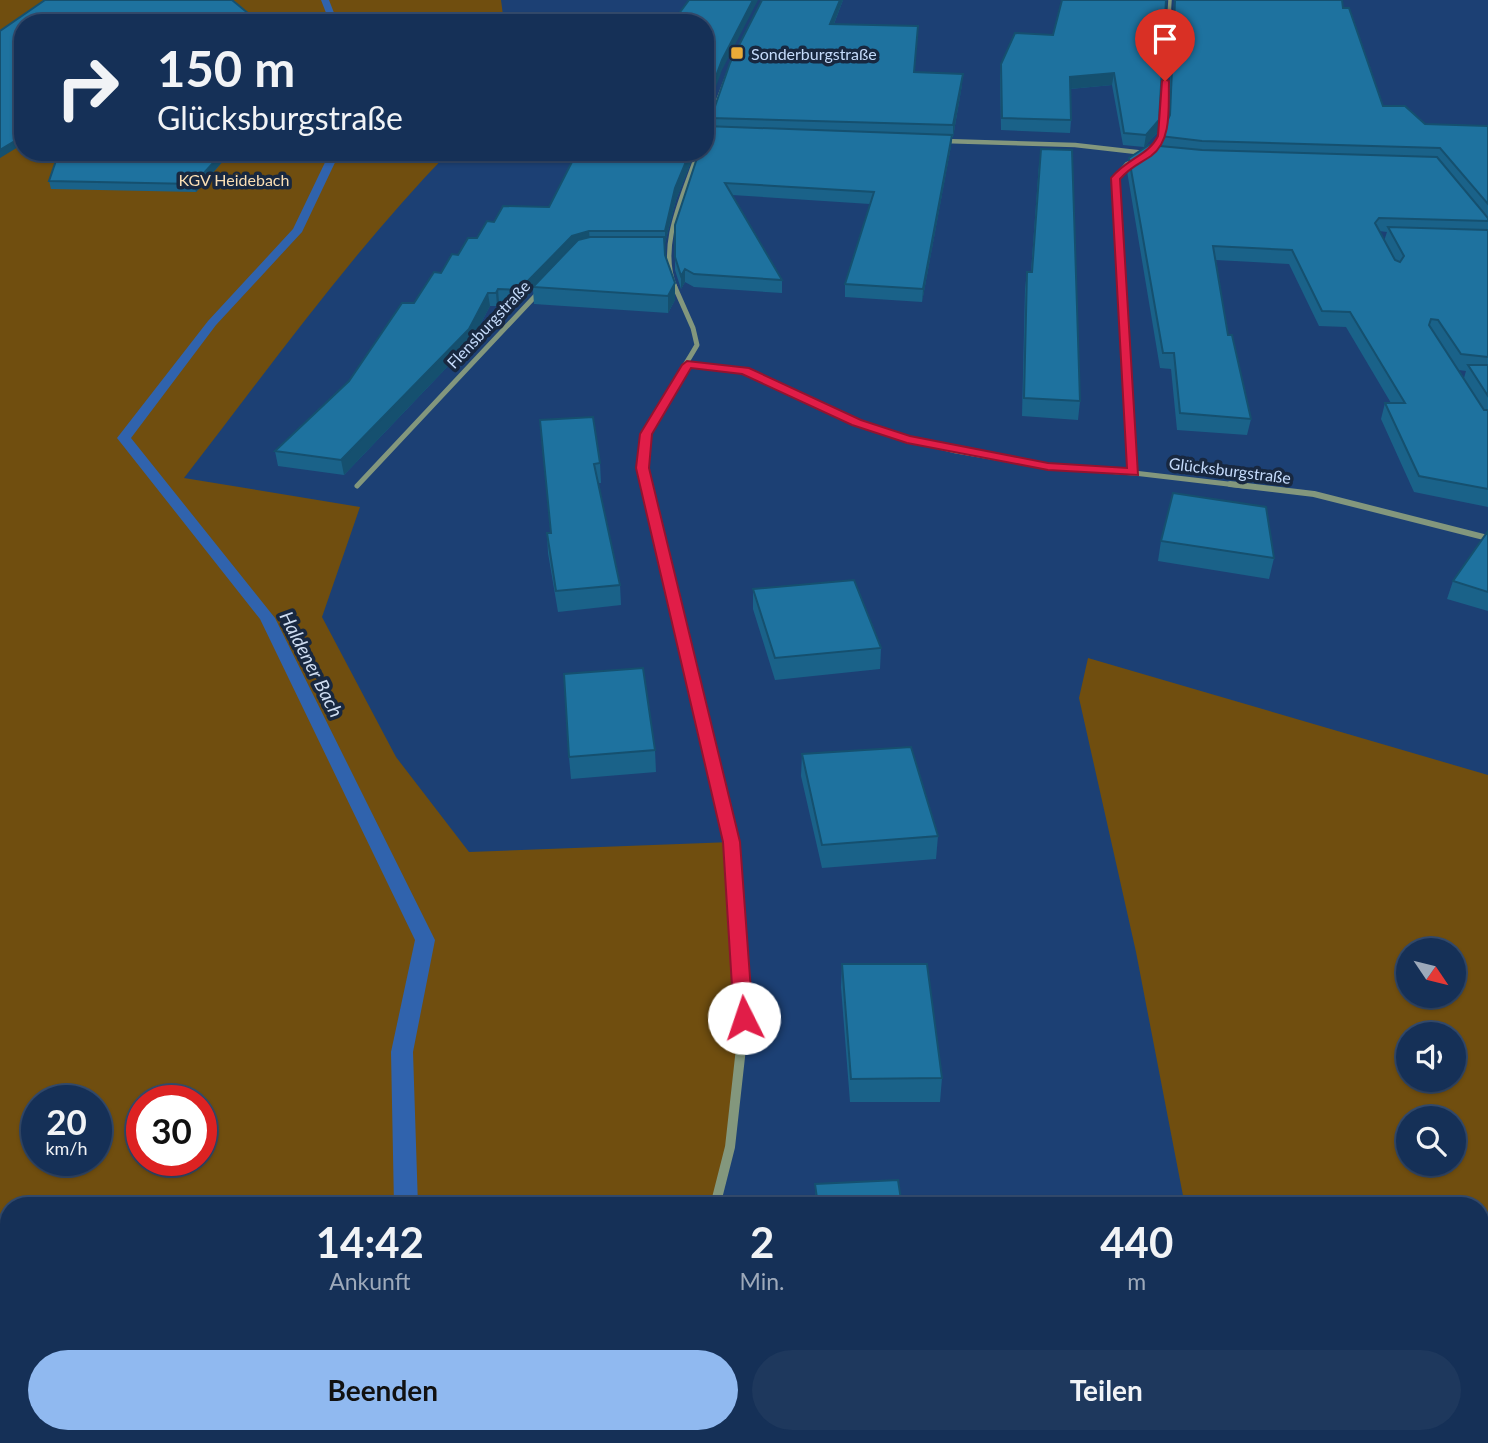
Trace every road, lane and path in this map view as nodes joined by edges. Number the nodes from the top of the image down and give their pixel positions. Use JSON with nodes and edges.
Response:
{"nodes":[{"id":1,"x":1170,"y":0,"type":"edge"},
{"id":2,"x":737,"y":53,"type":"edge"},
{"id":3,"x":714,"y":106,"type":"edge"},
{"id":4,"x":938,"y":141,"type":"edge"},
{"id":5,"x":1149,"y":153,"type":"junction"},
{"id":6,"x":1162,"y":155,"type":"edge"},
{"id":7,"x":695,"y":161,"type":"edge"},
{"id":8,"x":657,"y":248,"type":"edge"},
{"id":9,"x":670,"y":248,"type":"junction"},
{"id":10,"x":548,"y":282,"type":"edge"},
{"id":11,"x":687,"y":365,"type":"junction"},
{"id":12,"x":1134,"y":472,"type":"junction"},
{"id":13,"x":357,"y":486,"type":"dead end"},
{"id":14,"x":1488,"y":538,"type":"edge"},
{"id":15,"x":717,"y":1197,"type":"edge"}],
"edges":[{"from":1,"to":5,"type":"street"},
{"from":2,"to":3,"type":"street"},
{"from":4,"to":5,"type":"street"},
{"from":5,"to":6,"type":"street"},
{"from":5,"to":12,"type":"street"},
{"from":7,"to":9,"type":"street"},
{"from":8,"to":9,"type":"street"},
{"from":9,"to":11,"type":"street"},
{"from":10,"to":13,"type":"street","name":"Flensburgstraße"},
{"from":11,"to":12,"type":"street","name":"Glücksburgstraße"},
{"from":11,"to":15,"type":"street"},
{"from":12,"to":14,"type":"street","name":"Glücksburgstraße"}]}
